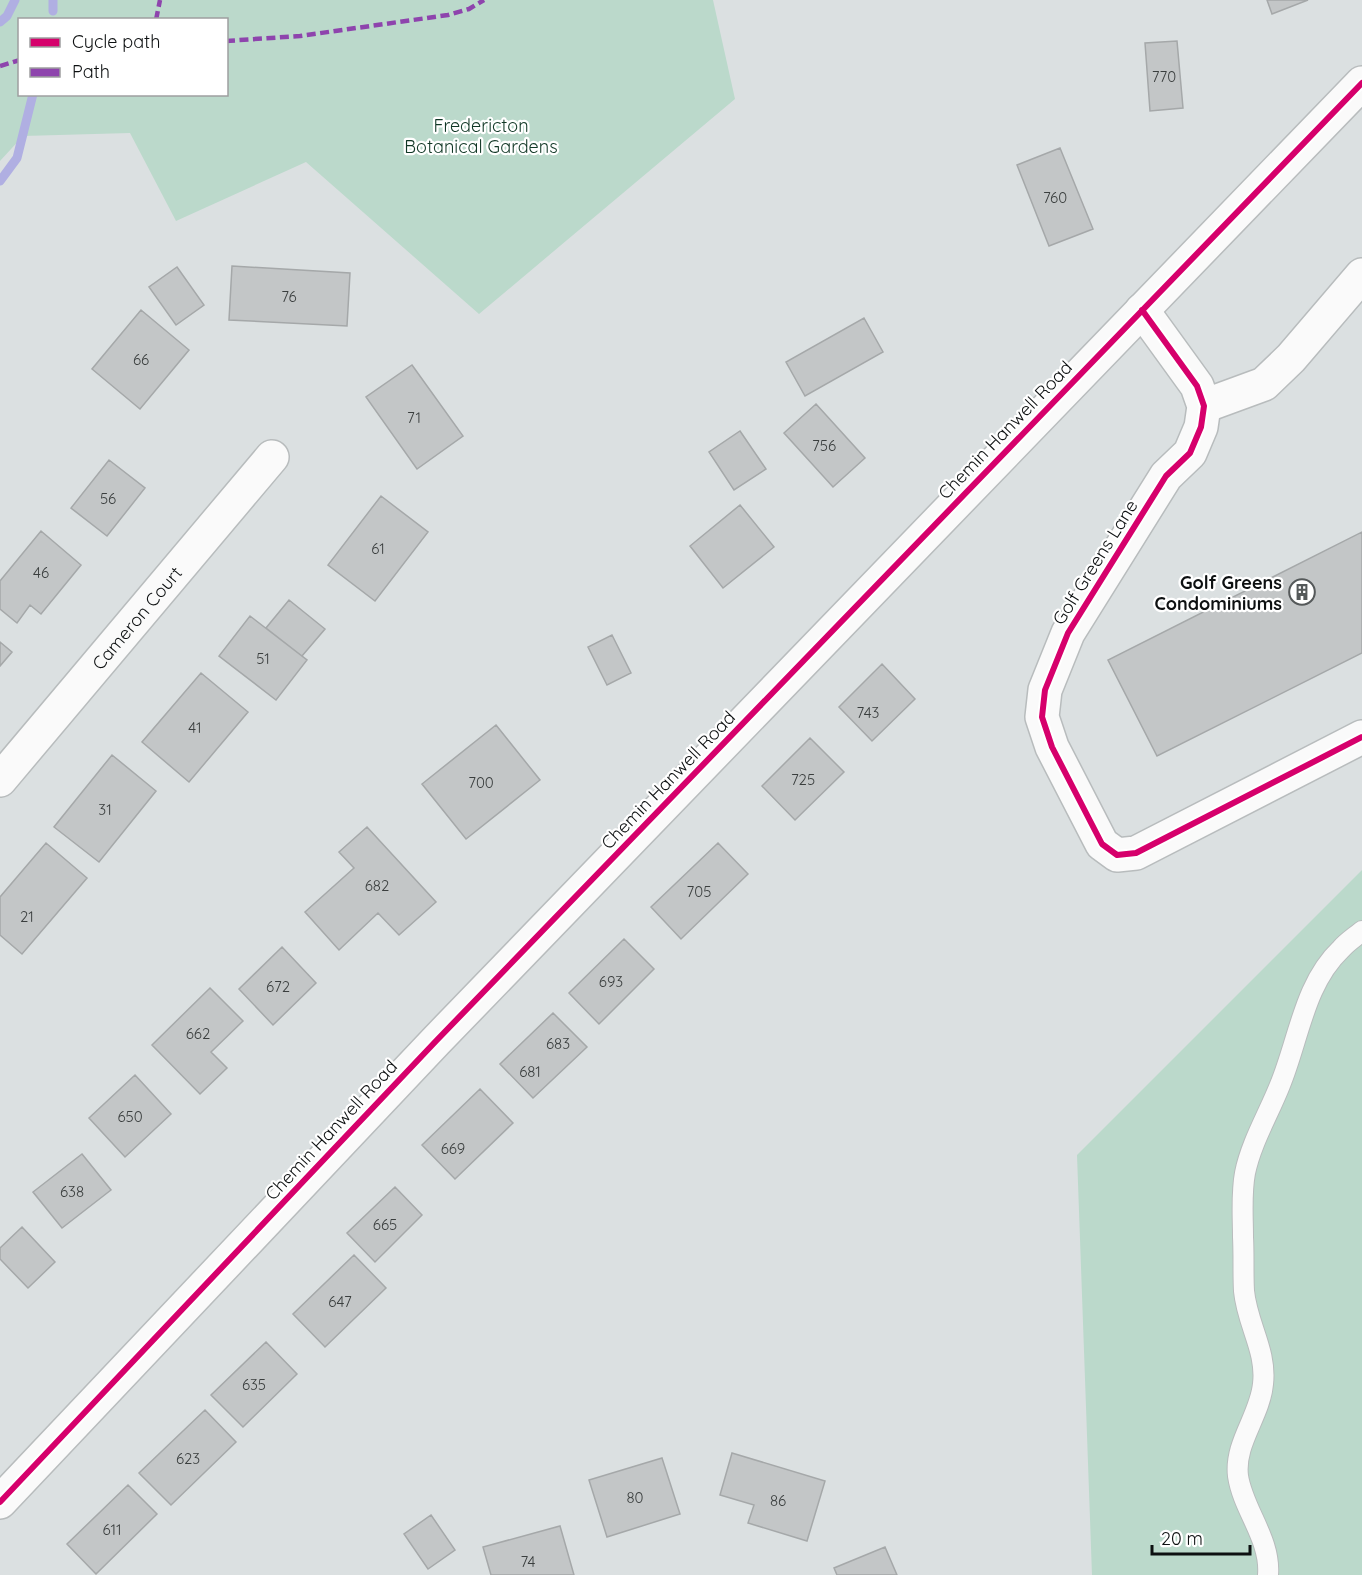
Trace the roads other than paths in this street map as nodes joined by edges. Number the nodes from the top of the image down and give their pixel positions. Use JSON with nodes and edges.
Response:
{"nodes":[{"id":1,"x":1362,"y":83,"type":"edge"},
{"id":2,"x":1362,"y":275,"type":"edge"},
{"id":3,"x":1142,"y":310,"type":"junction"},
{"id":4,"x":1204,"y":406,"type":"junction"},
{"id":5,"x":272,"y":458,"type":"dead end"},
{"id":6,"x":1362,"y":737,"type":"edge"},
{"id":7,"x":0,"y":780,"type":"edge"},
{"id":8,"x":1362,"y":931,"type":"edge"},
{"id":9,"x":0,"y":1502,"type":"edge"},
{"id":10,"x":1268,"y":1575,"type":"edge"}],
"edges":[{"from":1,"to":3,"type":"main road","name":"Chemin Hanwell Road"},
{"from":2,"to":4,"type":"main road"},
{"from":3,"to":4,"type":"main road"},
{"from":3,"to":9,"type":"main road","name":"Chemin Hanwell Road"},
{"from":4,"to":6,"type":"main road","name":"Golf Greens Lane"},
{"from":5,"to":7,"type":"main road","name":"Cameron Court"},
{"from":8,"to":10,"type":"lane"}]}
